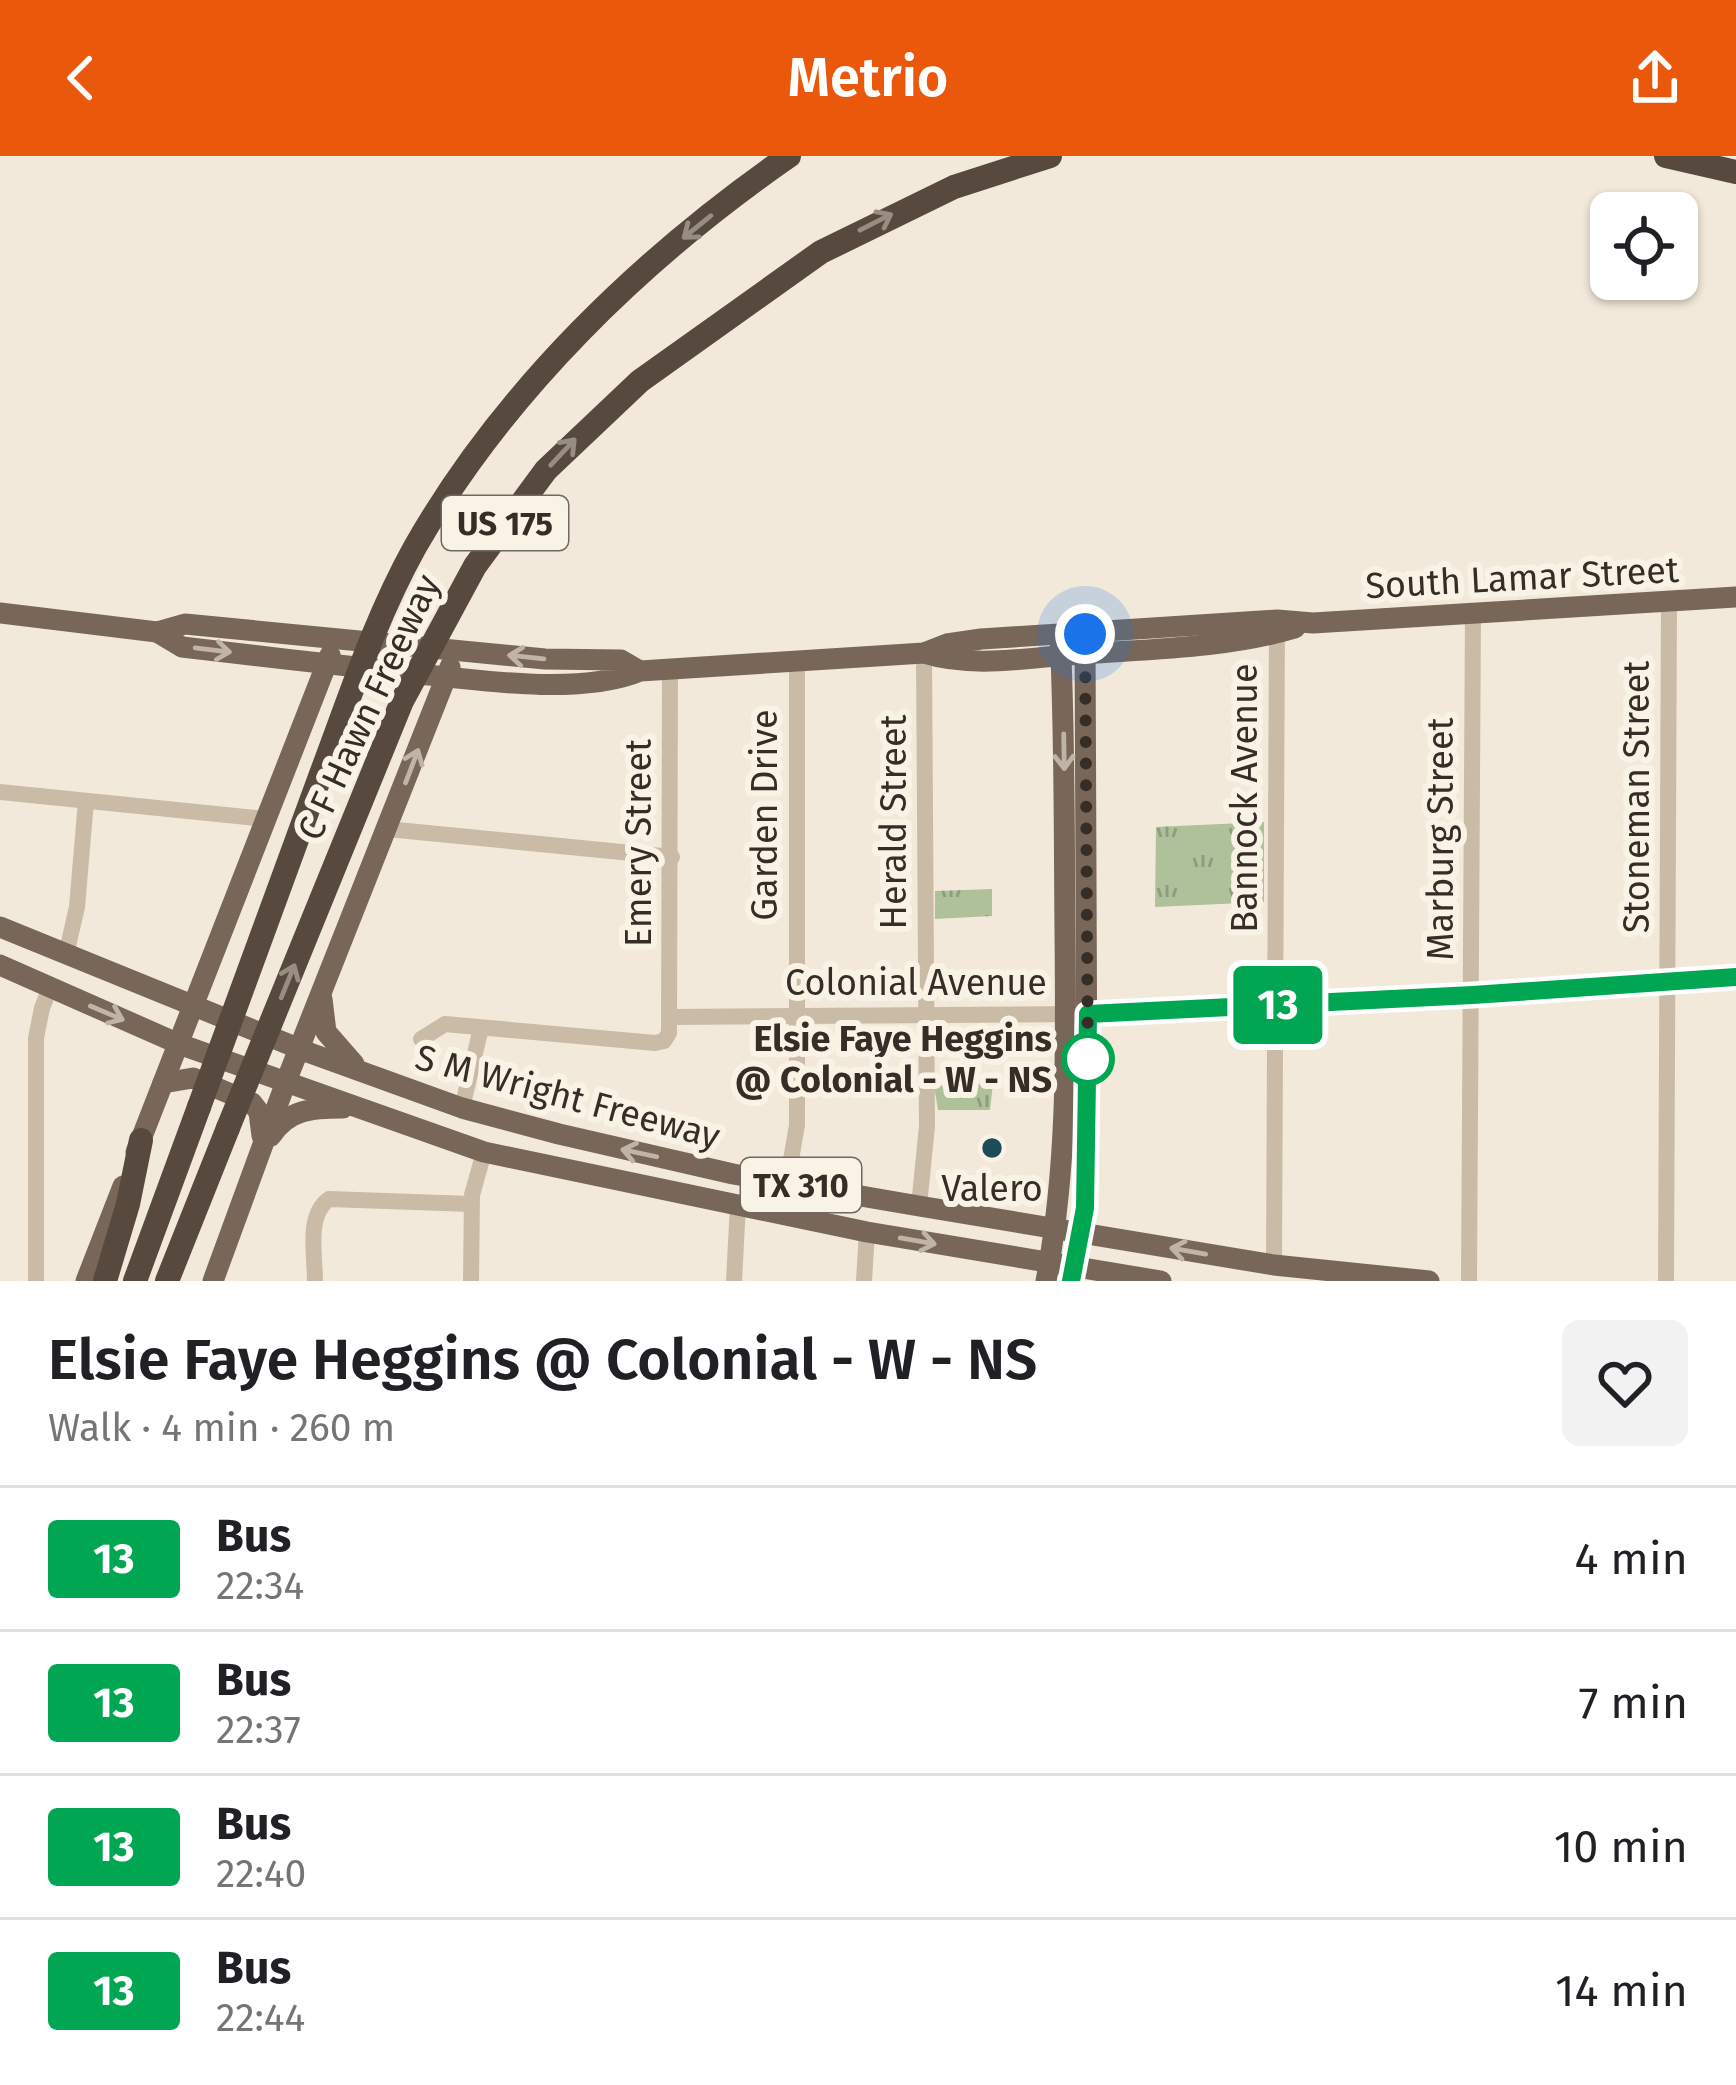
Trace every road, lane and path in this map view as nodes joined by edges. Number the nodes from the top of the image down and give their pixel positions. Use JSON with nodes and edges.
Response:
{"nodes":[{"id":1,"x":789,"y":156,"type":"edge"},
{"id":2,"x":1050,"y":156,"type":"edge"},
{"id":3,"x":1666,"y":156,"type":"edge"},
{"id":4,"x":1736,"y":172,"type":"edge"},
{"id":5,"x":1736,"y":597,"type":"edge"},
{"id":6,"x":1670,"y":601,"type":"junction"},
{"id":7,"x":0,"y":613,"type":"edge"},
{"id":8,"x":1473,"y":613,"type":"junction"},
{"id":9,"x":1277,"y":626,"type":"junction"},
{"id":10,"x":157,"y":632,"type":"junction"},
{"id":11,"x":337,"y":637,"type":"junction"},
{"id":12,"x":1085,"y":644,"type":"junction"},
{"id":13,"x":1060,"y":645,"type":"junction"},
{"id":14,"x":457,"y":650,"type":"junction"},
{"id":15,"x":924,"y":653,"type":"junction"},
{"id":16,"x":797,"y":662,"type":"junction"},
{"id":17,"x":326,"y":664,"type":"junction"},
{"id":18,"x":670,"y":669,"type":"junction"},
{"id":19,"x":640,"y":671,"type":"junction"},
{"id":20,"x":446,"y":677,"type":"junction"},
{"id":21,"x":0,"y":792,"type":"edge"},
{"id":22,"x":86,"y":801,"type":"junction"},
{"id":23,"x":266,"y":819,"type":"junction"},
{"id":24,"x":387,"y":829,"type":"junction"},
{"id":25,"x":1064,"y":831,"type":"junction"},
{"id":26,"x":1088,"y":832,"type":"junction"},
{"id":27,"x":672,"y":857,"type":"junction"},
{"id":28,"x":0,"y":927,"type":"edge"},
{"id":29,"x":66,"y":955,"type":"junction"},
{"id":30,"x":0,"y":965,"type":"edge"},
{"id":31,"x":1736,"y":977,"type":"edge"},
{"id":32,"x":1668,"y":982,"type":"junction"},
{"id":33,"x":50,"y":988,"type":"junction"},
{"id":34,"x":322,"y":993,"type":"junction"},
{"id":35,"x":1473,"y":995,"type":"junction"},
{"id":36,"x":193,"y":1005,"type":"junction"},
{"id":37,"x":1276,"y":1005,"type":"junction"},
{"id":38,"x":927,"y":1014,"type":"junction"},
{"id":39,"x":1077,"y":1014,"type":"junction"},
{"id":40,"x":797,"y":1016,"type":"junction"},
{"id":41,"x":672,"y":1017,"type":"junction"},
{"id":42,"x":481,"y":1028,"type":"junction"},
{"id":43,"x":421,"y":1039,"type":"dead end"},
{"id":44,"x":179,"y":1044,"type":"junction"},
{"id":45,"x":299,"y":1049,"type":"junction"},
{"id":46,"x":369,"y":1075,"type":"junction"},
{"id":47,"x":287,"y":1079,"type":"junction"},
{"id":48,"x":163,"y":1083,"type":"junction"},
{"id":49,"x":356,"y":1108,"type":"junction"},
{"id":50,"x":461,"y":1108,"type":"junction"},
{"id":51,"x":141,"y":1140,"type":"junction"},
{"id":52,"x":262,"y":1149,"type":"junction"},
{"id":53,"x":484,"y":1152,"type":"junction"},
{"id":54,"x":787,"y":1183,"type":"junction"},
{"id":55,"x":471,"y":1204,"type":"junction"},
{"id":56,"x":738,"y":1204,"type":"junction"},
{"id":57,"x":919,"y":1207,"type":"junction"},
{"id":58,"x":1056,"y":1229,"type":"junction"},
{"id":59,"x":867,"y":1232,"type":"junction"},
{"id":60,"x":1080,"y":1233,"type":"junction"},
{"id":61,"x":1274,"y":1265,"type":"junction"},
{"id":62,"x":1048,"y":1272,"type":"edge"},
{"id":63,"x":1073,"y":1274,"type":"edge"},
{"id":64,"x":36,"y":1281,"type":"edge"},
{"id":65,"x":86,"y":1281,"type":"edge"},
{"id":66,"x":105,"y":1281,"type":"edge"},
{"id":67,"x":135,"y":1281,"type":"edge"},
{"id":68,"x":166,"y":1281,"type":"edge"},
{"id":69,"x":213,"y":1281,"type":"edge"},
{"id":70,"x":315,"y":1281,"type":"edge"},
{"id":71,"x":471,"y":1281,"type":"edge"},
{"id":72,"x":734,"y":1281,"type":"edge"},
{"id":73,"x":864,"y":1281,"type":"edge"},
{"id":74,"x":1161,"y":1281,"type":"edge"},
{"id":75,"x":1429,"y":1281,"type":"edge"},
{"id":76,"x":1469,"y":1281,"type":"edge"},
{"id":77,"x":1666,"y":1281,"type":"edge"}],
"edges":[{"from":1,"to":67,"type":"highway","name":"C F Hawn Freeway","number":"US 175","one_way":true,"bridge":true},
{"from":68,"to":2,"type":"highway","name":"C F Hawn Freeway","number":"US 175","one_way":true,"bridge":true},
{"from":3,"to":4,"type":"highway"},
{"from":5,"to":6,"type":"main road","name":"South Lamar Street"},
{"from":6,"to":8,"type":"main road","name":"South Lamar Street"},
{"from":6,"to":32,"type":"street","name":"Stoneman Street"},
{"from":7,"to":10,"type":"main road","name":"South Lamar Street"},
{"from":8,"to":9,"type":"main road","name":"South Lamar Street"},
{"from":8,"to":35,"type":"street","name":"Marburg Street"},
{"from":9,"to":12,"type":"main road","name":"South Lamar Street"},
{"from":9,"to":37,"type":"street","name":"Bannock Avenue"},
{"from":10,"to":11,"type":"main road","name":"South Lamar Street"},
{"from":10,"to":17,"type":"main road","name":"South Lamar Street","one_way":true},
{"from":11,"to":14,"type":"main road","name":"South Lamar Street"},
{"from":11,"to":17,"type":"main road","name":"C F Hawn Freeway"},
{"from":12,"to":13,"type":"main road","name":"South Lamar Street"},
{"from":12,"to":26,"type":"main road"},
{"from":13,"to":15,"type":"main road","name":"South Lamar Street"},
{"from":13,"to":25,"type":"main road","one_way":true},
{"from":19,"to":14,"type":"main road","name":"South Lamar Street","one_way":true},
{"from":14,"to":20,"type":"main road","name":"C F Hawn Freeway"},
{"from":15,"to":16,"type":"main road","name":"South Lamar Street"},
{"from":15,"to":38,"type":"street","name":"Herald Street"},
{"from":16,"to":18,"type":"main road","name":"South Lamar Street"},
{"from":16,"to":40,"type":"street","name":"Garden Drive"},
{"from":17,"to":20,"type":"main road","name":"South Lamar Street"},
{"from":17,"to":23,"type":"main road","name":"C F Hawn Freeway"},
{"from":18,"to":19,"type":"main road","name":"South Lamar Street"},
{"from":18,"to":27,"type":"street","name":"Emery Street"},
{"from":19,"to":20,"type":"main road","name":"South Lamar Street"},
{"from":24,"to":20,"type":"main road","name":"C F Hawn Freeway","one_way":true},
{"from":21,"to":22,"type":"street"},
{"from":22,"to":23,"type":"street"},
{"from":22,"to":29,"type":"street"},
{"from":23,"to":36,"type":"main road","name":"C F Hawn Freeway"},
{"from":24,"to":27,"type":"street"},
{"from":24,"to":34,"type":"main road","name":"C F Hawn Freeway"},
{"from":25,"to":26,"type":"main road"},
{"from":25,"to":39,"type":"main road"},
{"from":26,"to":39,"type":"main road"},
{"from":27,"to":41,"type":"street","name":"Emery Street"},
{"from":28,"to":29,"type":"main road","name":"S M Wright Freeway","number":"TX 310"},
{"from":29,"to":36,"type":"main road","name":"S M Wright Freeway","number":"TX 310"},
{"from":30,"to":33,"type":"main road","name":"S M Wright Freeway","number":"TX 310"},
{"from":31,"to":32,"type":"street","name":"Colonial Avenue"},
{"from":32,"to":35,"type":"street","name":"Colonial Avenue"},
{"from":32,"to":77,"type":"street","name":"Stoneman Street"},
{"from":33,"to":44,"type":"main road","name":"S M Wright Freeway","number":"TX 310","one_way":true},
{"from":33,"to":64,"type":"street"},
{"from":34,"to":45,"type":"main road","name":"C F Hawn Freeway"},
{"from":34,"to":46,"type":"main road"},
{"from":35,"to":37,"type":"street","name":"Colonial Avenue"},
{"from":35,"to":76,"type":"street","name":"Marburg Street"},
{"from":36,"to":44,"type":"main road","name":"C F Hawn Freeway"},
{"from":36,"to":45,"type":"main road","name":"S M Wright Freeway","number":"TX 310"},
{"from":37,"to":39,"type":"street","name":"Colonial Avenue"},
{"from":37,"to":61,"type":"street","name":"Bannock Avenue"},
{"from":38,"to":39,"type":"street","name":"Colonial Avenue"},
{"from":38,"to":40,"type":"street","name":"Colonial Avenue"},
{"from":38,"to":57,"type":"street","name":"Herald Street"},
{"from":39,"to":58,"type":"main road"},
{"from":39,"to":60,"type":"main road"},
{"from":40,"to":41,"type":"street","name":"Colonial Avenue"},
{"from":40,"to":54,"type":"street","name":"Garden Drive"},
{"from":41,"to":42,"type":"street"},
{"from":42,"to":43,"type":"street"},
{"from":42,"to":50,"type":"street"},
{"from":44,"to":47,"type":"main road","name":"S M Wright Freeway","number":"TX 310"},
{"from":44,"to":48,"type":"main road","name":"C F Hawn Freeway"},
{"from":45,"to":46,"type":"main road","name":"S M Wright Freeway","number":"TX 310"},
{"from":45,"to":47,"type":"main road","name":"C F Hawn Freeway"},
{"from":46,"to":50,"type":"main road","name":"S M Wright Freeway","number":"TX 310"},
{"from":47,"to":49,"type":"main road","name":"S M Wright Freeway","number":"TX 310"},
{"from":47,"to":52,"type":"main road","name":"C F Hawn Freeway"},
{"from":48,"to":51,"type":"main road","name":"C F Hawn Freeway"},
{"from":48,"to":52,"type":"main road"},
{"from":49,"to":52,"type":"main road"},
{"from":49,"to":53,"type":"main road","name":"S M Wright Freeway","number":"TX 310"},
{"from":54,"to":50,"type":"main road","name":"S M Wright Freeway","number":"TX 310","one_way":true},
{"from":51,"to":65,"type":"main road","name":"C F Hawn Freeway"},
{"from":51,"to":66,"type":"highway"},
{"from":52,"to":69,"type":"main road","name":"C F Hawn Freeway"},
{"from":53,"to":55,"type":"street"},
{"from":53,"to":56,"type":"main road","name":"S M Wright Freeway","number":"TX 310"},
{"from":54,"to":57,"type":"main road","name":"S M Wright Freeway","number":"TX 310"},
{"from":55,"to":70,"type":"street"},
{"from":55,"to":71,"type":"street"},
{"from":56,"to":59,"type":"main road","name":"S M Wright Freeway","number":"TX 310"},
{"from":56,"to":72,"type":"street"},
{"from":57,"to":58,"type":"main road","name":"S M Wright Freeway","number":"TX 310"},
{"from":58,"to":60,"type":"main road","name":"S M Wright Freeway","number":"TX 310"},
{"from":58,"to":62,"type":"main road"},
{"from":59,"to":62,"type":"main road","name":"S M Wright Freeway","number":"TX 310","one_way":true},
{"from":59,"to":73,"type":"street"},
{"from":61,"to":60,"type":"main road","name":"S M Wright Freeway","number":"TX 310","one_way":true},
{"from":60,"to":63,"type":"main road"},
{"from":61,"to":75,"type":"main road","name":"S M Wright Freeway","number":"TX 310"},
{"from":62,"to":63,"type":"main road","name":"S M Wright Freeway","number":"TX 310"},
{"from":63,"to":74,"type":"main road","name":"S M Wright Freeway","number":"TX 310"}]}
